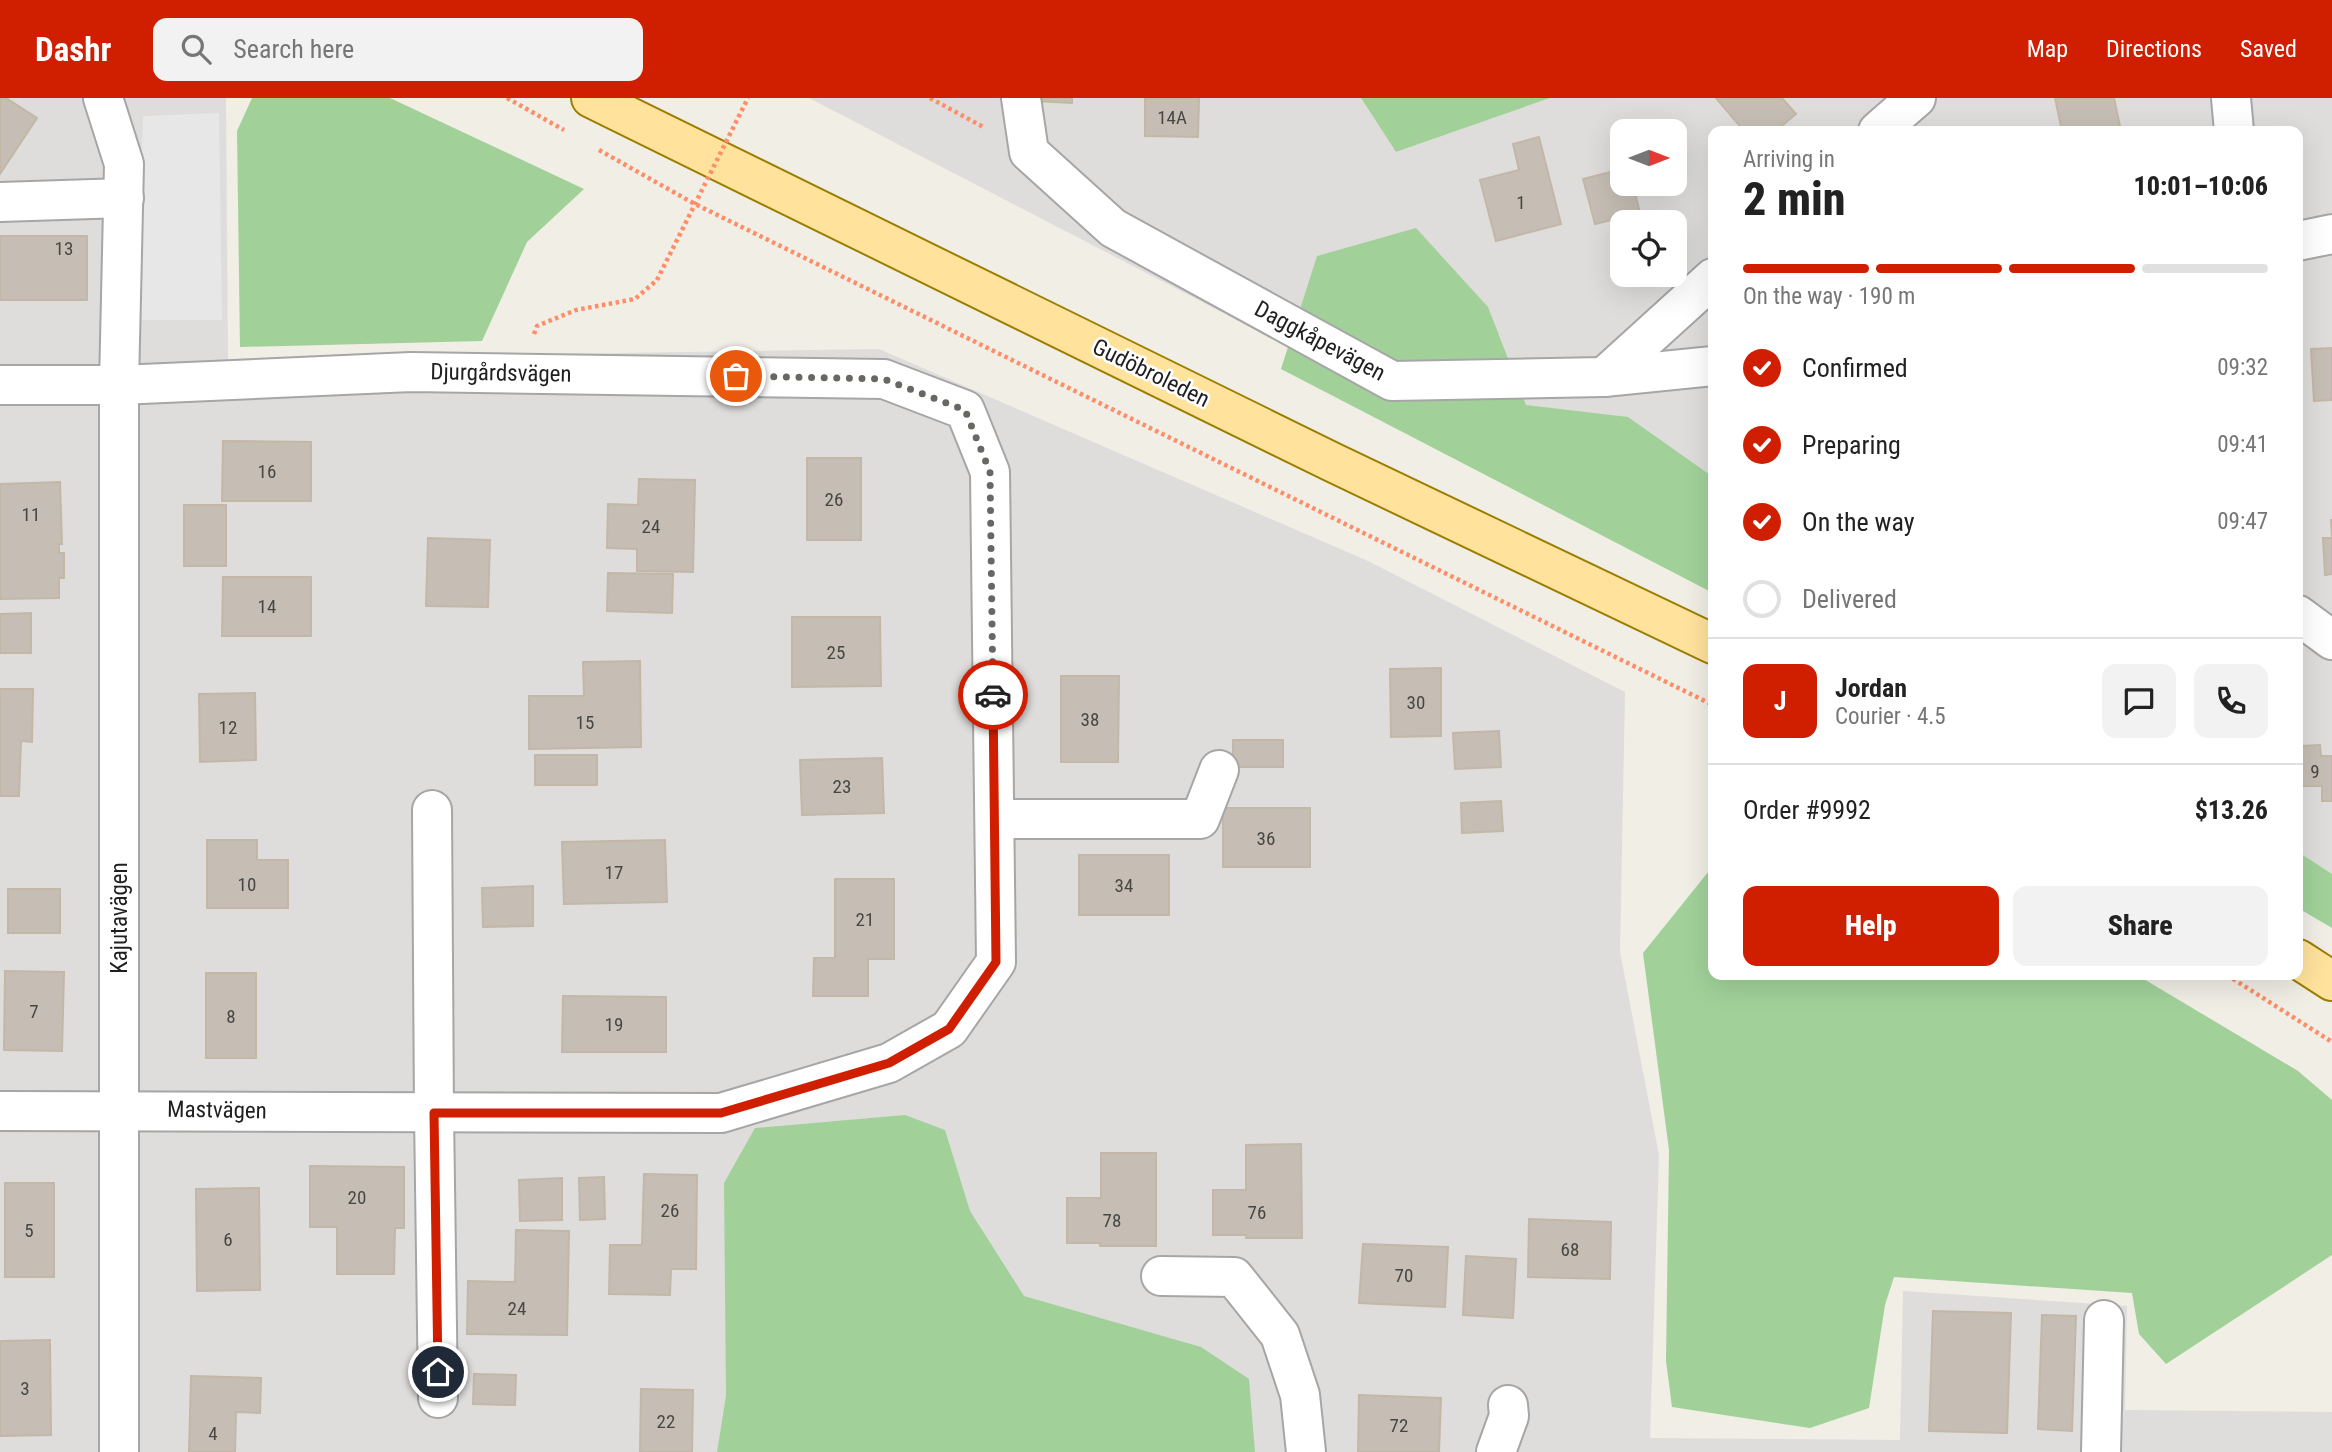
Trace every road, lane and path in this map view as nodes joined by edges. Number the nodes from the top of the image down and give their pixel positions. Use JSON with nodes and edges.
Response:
{"nodes":[{"id":1,"x":103,"y":98,"type":"edge"},
{"id":2,"x":507,"y":98,"type":"edge"},
{"id":3,"x":591,"y":98,"type":"edge"},
{"id":4,"x":748,"y":98,"type":"edge"},
{"id":5,"x":930,"y":98,"type":"edge"},
{"id":6,"x":1020,"y":98,"type":"edge"},
{"id":7,"x":1916,"y":98,"type":"edge"},
{"id":8,"x":2231,"y":98,"type":"edge"},
{"id":9,"x":1884,"y":126,"type":"edge"},
{"id":10,"x":2234,"y":126,"type":"edge"},
{"id":11,"x":565,"y":131,"type":"dead end"},
{"id":12,"x":588,"y":144,"type":"dead end"},
{"id":13,"x":1029,"y":152,"type":"junction"},
{"id":14,"x":124,"y":198,"type":"junction"},
{"id":15,"x":0,"y":202,"type":"edge"},
{"id":16,"x":2332,"y":234,"type":"edge"},
{"id":17,"x":2303,"y":240,"type":"edge"},
{"id":18,"x":1708,"y":283,"type":"edge"},
{"id":19,"x":1708,"y":367,"type":"edge"},
{"id":20,"x":518,"y":373,"type":"junction"},
{"id":21,"x":1604,"y":377,"type":"junction"},
{"id":22,"x":884,"y":379,"type":"joint"},
{"id":23,"x":0,"y":384,"type":"edge"},
{"id":24,"x":119,"y":385,"type":"junction"},
{"id":25,"x":2303,"y":619,"type":"edge"},
{"id":26,"x":2332,"y":640,"type":"edge"},
{"id":27,"x":1708,"y":642,"type":"edge"},
{"id":28,"x":1708,"y":703,"type":"edge"},
{"id":29,"x":1219,"y":770,"type":"dead end"},
{"id":30,"x":432,"y":810,"type":"dead end"},
{"id":31,"x":995,"y":819,"type":"junction"},
{"id":32,"x":2303,"y":962,"type":"edge"},
{"id":33,"x":2235,"y":980,"type":"edge"},
{"id":34,"x":2332,"y":981,"type":"edge"},
{"id":35,"x":2332,"y":1042,"type":"edge"},
{"id":36,"x":120,"y":1109,"type":"junction"},
{"id":37,"x":0,"y":1111,"type":"edge"},
{"id":38,"x":434,"y":1113,"type":"junction"},
{"id":39,"x":1161,"y":1276,"type":"dead end"},
{"id":40,"x":2104,"y":1320,"type":"dead end"},
{"id":41,"x":438,"y":1398,"type":"dead end"},
{"id":42,"x":1508,"y":1405,"type":"dead end"},
{"id":43,"x":119,"y":1452,"type":"edge"},
{"id":44,"x":1306,"y":1452,"type":"edge"},
{"id":45,"x":1496,"y":1452,"type":"edge"},
{"id":46,"x":2101,"y":1452,"type":"edge"}],
"edges":[{"from":1,"to":14,"type":"street"},
{"from":2,"to":11,"type":"path"},
{"from":3,"to":27,"type":"main road","name":"Gudöbroleden"},
{"from":4,"to":20,"type":"path","bridge":true},
{"from":5,"to":13,"type":"path"},
{"from":6,"to":13,"type":"street"},
{"from":7,"to":9,"type":"street"},
{"from":8,"to":10,"type":"street"},
{"from":12,"to":28,"type":"path"},
{"from":13,"to":21,"type":"street","name":"Daggkåpevägen"},
{"from":14,"to":15,"type":"street"},
{"from":14,"to":24,"type":"street"},
{"from":16,"to":17,"type":"street"},
{"from":18,"to":21,"type":"street"},
{"from":19,"to":21,"type":"street","name":"Daggkåpevägen"},
{"from":20,"to":22,"type":"street","name":"Djurgårdsvägen"},
{"from":20,"to":24,"type":"street","name":"Djurgårdsvägen"},
{"from":22,"to":31,"type":"street","name":"Mastvägen"},
{"from":23,"to":24,"type":"street","name":"Djurgårdsvägen"},
{"from":24,"to":36,"type":"street","name":"Kajutavägen"},
{"from":25,"to":26,"type":"street"},
{"from":29,"to":31,"type":"street"},
{"from":30,"to":38,"type":"street"},
{"from":31,"to":38,"type":"street","name":"Mastvägen"},
{"from":32,"to":34,"type":"main road"},
{"from":33,"to":35,"type":"path"},
{"from":36,"to":37,"type":"street","name":"Mastvägen"},
{"from":36,"to":38,"type":"street","name":"Mastvägen"},
{"from":36,"to":43,"type":"street","name":"Kajutavägen"},
{"from":38,"to":41,"type":"street"},
{"from":39,"to":44,"type":"street"},
{"from":40,"to":46,"type":"street"},
{"from":42,"to":45,"type":"street"}]}
